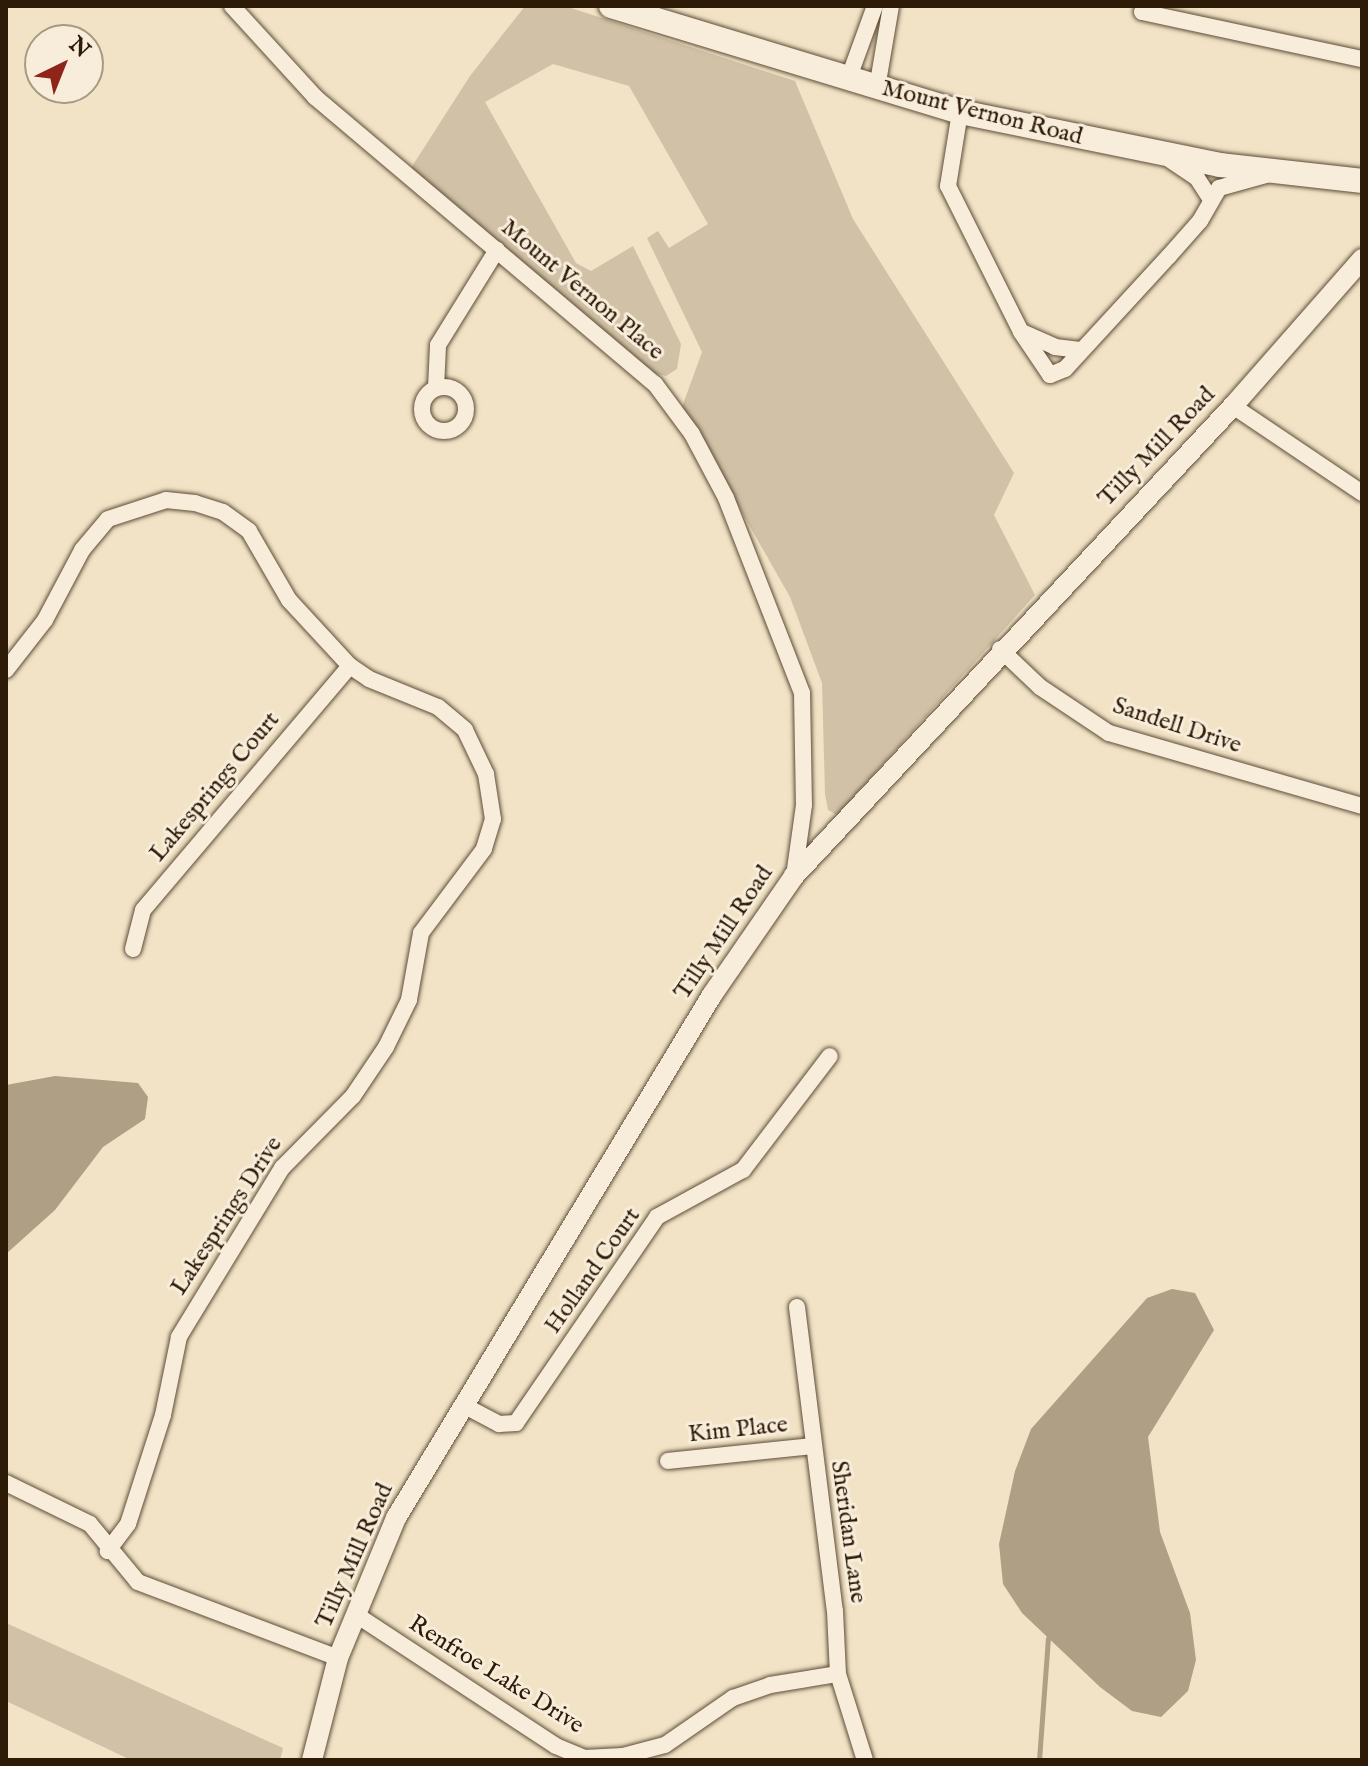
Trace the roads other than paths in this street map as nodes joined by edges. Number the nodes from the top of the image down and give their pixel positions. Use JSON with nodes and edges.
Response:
{"nodes":[{"id":1,"x":232,"y":6,"type":"edge"},
{"id":2,"x":611,"y":6,"type":"edge"},
{"id":3,"x":875,"y":6,"type":"edge"},
{"id":4,"x":891,"y":6,"type":"edge"},
{"id":5,"x":1146,"y":6,"type":"edge"},
{"id":6,"x":1362,"y":59,"type":"edge"},
{"id":7,"x":848,"y":80,"type":"junction"},
{"id":8,"x":877,"y":88,"type":"junction"},
{"id":9,"x":960,"y":112,"type":"junction"},
{"id":10,"x":1166,"y":156,"type":"junction"},
{"id":11,"x":1273,"y":173,"type":"junction"},
{"id":12,"x":1362,"y":181,"type":"edge"},
{"id":13,"x":1210,"y":198,"type":"junction"},
{"id":14,"x":497,"y":250,"type":"junction"},
{"id":15,"x":1362,"y":259,"type":"edge"},
{"id":16,"x":1024,"y":337,"type":"junction"},
{"id":17,"x":1080,"y":350,"type":"junction"},
{"id":18,"x":436,"y":388,"type":"dead end"},
{"id":19,"x":1233,"y":406,"type":"junction"},
{"id":20,"x":1362,"y":493,"type":"edge"},
{"id":21,"x":1000,"y":649,"type":"junction"},
{"id":22,"x":350,"y":666,"type":"junction"},
{"id":23,"x":6,"y":670,"type":"edge"},
{"id":24,"x":1362,"y":806,"type":"edge"},
{"id":25,"x":794,"y":876,"type":"junction"},
{"id":26,"x":133,"y":949,"type":"dead end"},
{"id":27,"x":830,"y":1056,"type":"dead end"},
{"id":28,"x":797,"y":1307,"type":"dead end"},
{"id":29,"x":463,"y":1405,"type":"junction"},
{"id":30,"x":812,"y":1446,"type":"junction"},
{"id":31,"x":668,"y":1461,"type":"dead end"},
{"id":32,"x":6,"y":1483,"type":"edge"},
{"id":33,"x":108,"y":1551,"type":"junction"},
{"id":34,"x":355,"y":1614,"type":"junction"},
{"id":35,"x":338,"y":1658,"type":"junction"},
{"id":36,"x":838,"y":1674,"type":"junction"},
{"id":37,"x":312,"y":1760,"type":"edge"},
{"id":38,"x":865,"y":1760,"type":"edge"}],
"edges":[{"from":1,"to":14,"type":"street","name":"Mount Vernon Place"},
{"from":2,"to":7,"type":"main road","name":"Mount Vernon Road"},
{"from":3,"to":7,"type":"street"},
{"from":4,"to":8,"type":"street"},
{"from":5,"to":6,"type":"street"},
{"from":7,"to":8,"type":"main road","name":"Mount Vernon Road"},
{"from":8,"to":9,"type":"main road","name":"Mount Vernon Road"},
{"from":9,"to":10,"type":"main road","name":"Mount Vernon Road"},
{"from":9,"to":16,"type":"street"},
{"from":10,"to":11,"type":"main road","name":"Mount Vernon Road"},
{"from":10,"to":13,"type":"street"},
{"from":11,"to":12,"type":"main road","name":"Mount Vernon Road"},
{"from":11,"to":13,"type":"street"},
{"from":13,"to":17,"type":"street"},
{"from":14,"to":18,"type":"street"},
{"from":14,"to":25,"type":"street","name":"Mount Vernon Place"},
{"from":15,"to":19,"type":"street","name":"Tilly Mill Road"},
{"from":16,"to":17,"type":"street"},
{"from":16,"to":17,"type":"street"},
{"from":19,"to":20,"type":"street"},
{"from":19,"to":21,"type":"street","name":"Tilly Mill Road"},
{"from":21,"to":24,"type":"street","name":"Sandell Drive"},
{"from":21,"to":25,"type":"street","name":"Tilly Mill Road"},
{"from":22,"to":23,"type":"street","name":"Lakesprings Drive"},
{"from":22,"to":26,"type":"street","name":"Lakesprings Court"},
{"from":22,"to":33,"type":"street","name":"Lakesprings Drive"},
{"from":25,"to":29,"type":"street","name":"Tilly Mill Road"},
{"from":27,"to":29,"type":"street","name":"Holland Court"},
{"from":28,"to":30,"type":"street","name":"Sheridan Lane"},
{"from":29,"to":34,"type":"street","name":"Tilly Mill Road"},
{"from":30,"to":31,"type":"street","name":"Kim Place"},
{"from":30,"to":36,"type":"street","name":"Sheridan Lane"},
{"from":32,"to":33,"type":"street"},
{"from":33,"to":35,"type":"street"},
{"from":34,"to":35,"type":"street","name":"Tilly Mill Road"},
{"from":34,"to":36,"type":"street","name":"Renfroe Lake Drive"},
{"from":35,"to":37,"type":"street","name":"Tilly Mill Road"},
{"from":36,"to":38,"type":"street","name":"Sheridan Lane"}]}
